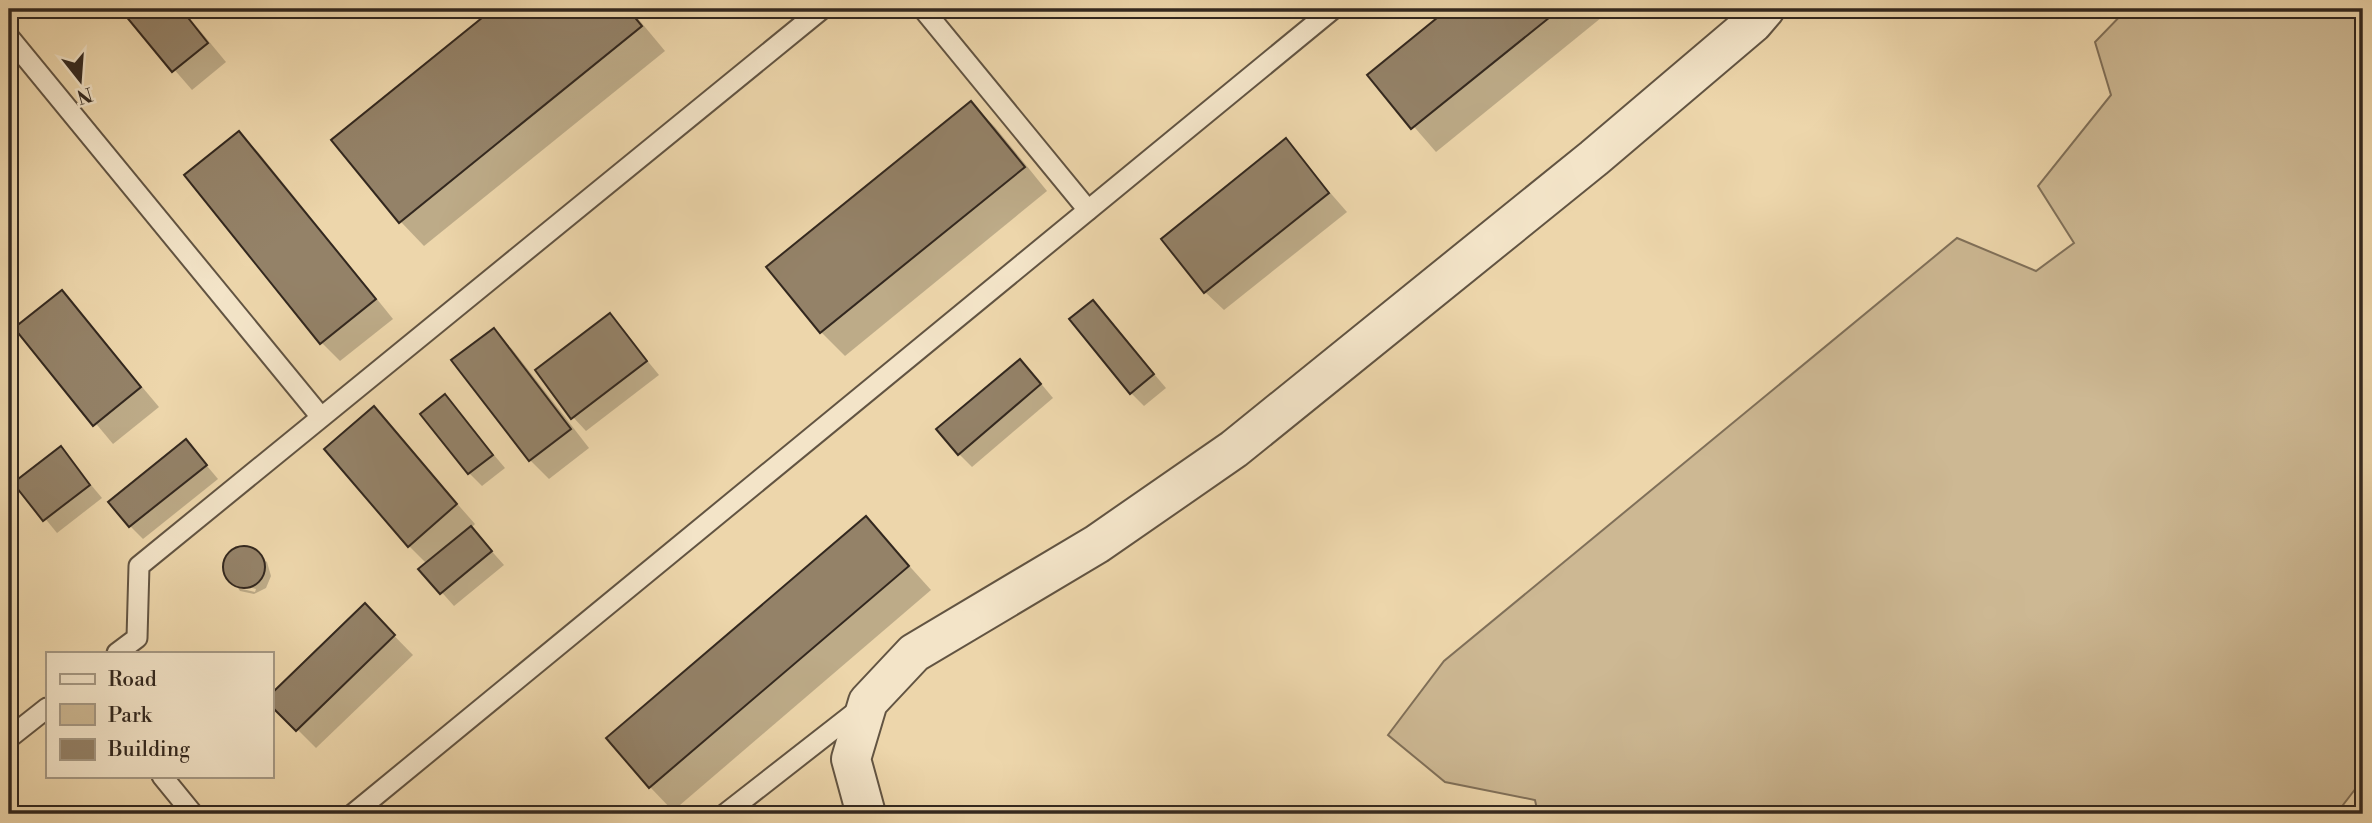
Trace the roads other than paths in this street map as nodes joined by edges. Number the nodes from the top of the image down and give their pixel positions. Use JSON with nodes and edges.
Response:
{"nodes":[{"id":1,"x":822,"y":9,"type":"edge"},
{"id":2,"x":923,"y":9,"type":"edge"},
{"id":3,"x":1333,"y":9,"type":"edge"},
{"id":4,"x":1765,"y":9,"type":"edge"},
{"id":5,"x":9,"y":37,"type":"edge"},
{"id":6,"x":1088,"y":210,"type":"junction"},
{"id":7,"x":321,"y":417,"type":"junction"},
{"id":8,"x":118,"y":652,"type":"edge"},
{"id":9,"x":869,"y":702,"type":"junction"},
{"id":10,"x":46,"y":709,"type":"edge"},
{"id":11,"x":9,"y":738,"type":"edge"},
{"id":12,"x":164,"y":778,"type":"edge"},
{"id":13,"x":194,"y":814,"type":"edge"},
{"id":14,"x":353,"y":814,"type":"edge"},
{"id":15,"x":725,"y":814,"type":"edge"},
{"id":16,"x":866,"y":814,"type":"edge"}],
"edges":[{"from":1,"to":7,"type":"lane"},
{"from":2,"to":6,"type":"lane"},
{"from":3,"to":6,"type":"lane"},
{"from":4,"to":9,"type":"street"},
{"from":5,"to":7,"type":"lane"},
{"from":6,"to":14,"type":"lane"},
{"from":7,"to":8,"type":"lane"},
{"from":9,"to":15,"type":"lane"},
{"from":9,"to":16,"type":"street"},
{"from":10,"to":11,"type":"lane"},
{"from":12,"to":13,"type":"lane"}]}
